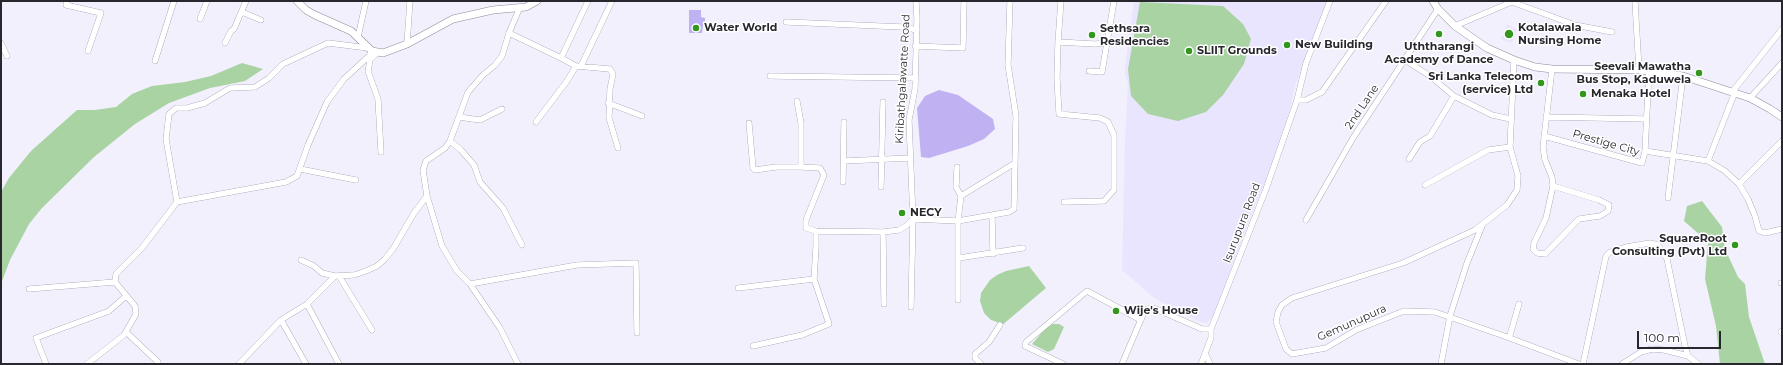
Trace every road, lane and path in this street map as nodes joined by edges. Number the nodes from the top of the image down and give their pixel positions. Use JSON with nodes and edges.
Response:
{"nodes":[{"id":1,"x":67,"y":1,"type":"edge"},
{"id":2,"x":174,"y":1,"type":"edge"},
{"id":3,"x":207,"y":1,"type":"edge"},
{"id":4,"x":246,"y":1,"type":"edge"},
{"id":5,"x":297,"y":1,"type":"edge"},
{"id":6,"x":366,"y":1,"type":"edge"},
{"id":7,"x":410,"y":1,"type":"edge"},
{"id":8,"x":537,"y":1,"type":"edge"},
{"id":9,"x":588,"y":1,"type":"edge"},
{"id":10,"x":612,"y":1,"type":"edge"},
{"id":11,"x":916,"y":1,"type":"edge"},
{"id":12,"x":964,"y":1,"type":"edge"},
{"id":13,"x":1010,"y":1,"type":"edge"},
{"id":14,"x":1061,"y":1,"type":"edge"},
{"id":15,"x":1114,"y":1,"type":"edge"},
{"id":16,"x":1330,"y":1,"type":"edge"},
{"id":17,"x":1386,"y":1,"type":"edge"},
{"id":18,"x":1433,"y":1,"type":"edge"},
{"id":19,"x":1635,"y":1,"type":"edge"},
{"id":20,"x":1513,"y":2,"type":"edge"},
{"id":21,"x":520,"y":7,"type":"junction"},
{"id":22,"x":1438,"y":9,"type":"junction"},
{"id":23,"x":242,"y":12,"type":"junction"},
{"id":24,"x":200,"y":19,"type":"dead end"},
{"id":25,"x":261,"y":20,"type":"dead end"},
{"id":26,"x":786,"y":22,"type":"dead end"},
{"id":27,"x":1455,"y":26,"type":"junction"},
{"id":28,"x":1782,"y":29,"type":"edge"},
{"id":29,"x":917,"y":30,"type":"junction"},
{"id":30,"x":1612,"y":32,"type":"dead end"},
{"id":31,"x":509,"y":33,"type":"junction"},
{"id":32,"x":358,"y":37,"type":"junction"},
{"id":33,"x":1058,"y":42,"type":"junction"},
{"id":34,"x":1,"y":43,"type":"edge"},
{"id":35,"x":225,"y":43,"type":"dead end"},
{"id":36,"x":1106,"y":43,"type":"junction"},
{"id":37,"x":407,"y":44,"type":"junction"},
{"id":38,"x":915,"y":46,"type":"junction"},
{"id":39,"x":88,"y":51,"type":"dead end"},
{"id":40,"x":372,"y":51,"type":"junction"},
{"id":41,"x":7,"y":56,"type":"dead end"},
{"id":42,"x":561,"y":58,"type":"junction"},
{"id":43,"x":1405,"y":60,"type":"junction"},
{"id":44,"x":1514,"y":60,"type":"junction"},
{"id":45,"x":155,"y":61,"type":"dead end"},
{"id":46,"x":1782,"y":63,"type":"edge"},
{"id":47,"x":579,"y":66,"type":"junction"},
{"id":48,"x":1552,"y":69,"type":"junction"},
{"id":49,"x":1639,"y":70,"type":"junction"},
{"id":50,"x":1089,"y":71,"type":"dead end"},
{"id":51,"x":1649,"y":71,"type":"junction"},
{"id":52,"x":770,"y":76,"type":"dead end"},
{"id":53,"x":1683,"y":76,"type":"junction"},
{"id":54,"x":914,"y":78,"type":"junction"},
{"id":55,"x":1734,"y":92,"type":"junction"},
{"id":56,"x":1454,"y":96,"type":"junction"},
{"id":57,"x":1750,"y":98,"type":"junction"},
{"id":58,"x":1297,"y":100,"type":"junction"},
{"id":59,"x":797,"y":101,"type":"dead end"},
{"id":60,"x":883,"y":102,"type":"dead end"},
{"id":61,"x":608,"y":103,"type":"junction"},
{"id":62,"x":502,"y":109,"type":"dead end"},
{"id":63,"x":642,"y":116,"type":"dead end"},
{"id":64,"x":459,"y":117,"type":"junction"},
{"id":65,"x":1546,"y":117,"type":"junction"},
{"id":66,"x":1782,"y":117,"type":"edge"},
{"id":67,"x":1511,"y":119,"type":"junction"},
{"id":68,"x":1646,"y":120,"type":"junction"},
{"id":69,"x":536,"y":122,"type":"dead end"},
{"id":70,"x":844,"y":122,"type":"dead end"},
{"id":71,"x":749,"y":123,"type":"dead end"},
{"id":72,"x":1544,"y":136,"type":"junction"},
{"id":73,"x":450,"y":141,"type":"junction"},
{"id":74,"x":1782,"y":142,"type":"edge"},
{"id":75,"x":1510,"y":147,"type":"junction"},
{"id":76,"x":618,"y":148,"type":"dead end"},
{"id":77,"x":1645,"y":151,"type":"junction"},
{"id":78,"x":381,"y":152,"type":"dead end"},
{"id":79,"x":1672,"y":155,"type":"junction"},
{"id":80,"x":910,"y":158,"type":"junction"},
{"id":81,"x":1409,"y":159,"type":"dead end"},
{"id":82,"x":881,"y":160,"type":"junction"},
{"id":83,"x":1708,"y":161,"type":"junction"},
{"id":84,"x":844,"y":162,"type":"junction"},
{"id":85,"x":1015,"y":163,"type":"junction"},
{"id":86,"x":801,"y":167,"type":"junction"},
{"id":87,"x":957,"y":167,"type":"dead end"},
{"id":88,"x":300,"y":169,"type":"junction"},
{"id":89,"x":356,"y":180,"type":"dead end"},
{"id":90,"x":843,"y":182,"type":"dead end"},
{"id":91,"x":1739,"y":184,"type":"junction"},
{"id":92,"x":1425,"y":185,"type":"dead end"},
{"id":93,"x":1553,"y":186,"type":"junction"},
{"id":94,"x":881,"y":187,"type":"dead end"},
{"id":95,"x":427,"y":196,"type":"junction"},
{"id":96,"x":961,"y":196,"type":"junction"},
{"id":97,"x":1668,"y":198,"type":"dead end"},
{"id":98,"x":177,"y":202,"type":"junction"},
{"id":99,"x":1064,"y":202,"type":"dead end"},
{"id":100,"x":992,"y":215,"type":"junction"},
{"id":101,"x":913,"y":219,"type":"junction"},
{"id":102,"x":1306,"y":220,"type":"dead end"},
{"id":103,"x":958,"y":221,"type":"junction"},
{"id":104,"x":1482,"y":225,"type":"junction"},
{"id":105,"x":1782,"y":229,"type":"edge"},
{"id":106,"x":816,"y":231,"type":"junction"},
{"id":107,"x":883,"y":232,"type":"junction"},
{"id":108,"x":522,"y":245,"type":"dead end"},
{"id":109,"x":1023,"y":248,"type":"dead end"},
{"id":110,"x":994,"y":254,"type":"junction"},
{"id":111,"x":959,"y":258,"type":"junction"},
{"id":112,"x":301,"y":260,"type":"dead end"},
{"id":113,"x":337,"y":276,"type":"junction"},
{"id":114,"x":814,"y":279,"type":"junction"},
{"id":115,"x":115,"y":282,"type":"junction"},
{"id":116,"x":470,"y":284,"type":"junction"},
{"id":117,"x":738,"y":288,"type":"dead end"},
{"id":118,"x":29,"y":289,"type":"dead end"},
{"id":119,"x":126,"y":296,"type":"junction"},
{"id":120,"x":958,"y":300,"type":"dead end"},
{"id":121,"x":306,"y":304,"type":"junction"},
{"id":122,"x":884,"y":304,"type":"dead end"},
{"id":123,"x":1519,"y":304,"type":"dead end"},
{"id":124,"x":911,"y":307,"type":"dead end"},
{"id":125,"x":1450,"y":316,"type":"junction"},
{"id":126,"x":281,"y":320,"type":"junction"},
{"id":127,"x":1141,"y":320,"type":"junction"},
{"id":128,"x":1000,"y":325,"type":"dead end"},
{"id":129,"x":1212,"y":329,"type":"junction"},
{"id":130,"x":372,"y":330,"type":"dead end"},
{"id":131,"x":126,"y":332,"type":"junction"},
{"id":132,"x":637,"y":333,"type":"dead end"},
{"id":133,"x":1507,"y":337,"type":"junction"},
{"id":134,"x":753,"y":346,"type":"dead end"},
{"id":135,"x":1205,"y":352,"type":"junction"},
{"id":136,"x":1688,"y":356,"type":"junction"},
{"id":137,"x":46,"y":364,"type":"edge"},
{"id":138,"x":88,"y":364,"type":"edge"},
{"id":139,"x":157,"y":364,"type":"edge"},
{"id":140,"x":239,"y":364,"type":"edge"},
{"id":141,"x":306,"y":364,"type":"edge"},
{"id":142,"x":339,"y":364,"type":"edge"},
{"id":143,"x":518,"y":364,"type":"edge"},
{"id":144,"x":981,"y":364,"type":"edge"},
{"id":145,"x":1063,"y":364,"type":"edge"},
{"id":146,"x":1122,"y":364,"type":"edge"},
{"id":147,"x":1201,"y":364,"type":"edge"},
{"id":148,"x":1210,"y":364,"type":"edge"},
{"id":149,"x":1441,"y":364,"type":"edge"},
{"id":150,"x":1579,"y":364,"type":"edge"},
{"id":151,"x":1583,"y":364,"type":"edge"},
{"id":152,"x":1622,"y":364,"type":"edge"},
{"id":153,"x":1698,"y":364,"type":"edge"}],
"edges":[{"from":1,"to":39,"type":"street"},
{"from":2,"to":45,"type":"street"},
{"from":3,"to":24,"type":"street"},
{"from":4,"to":23,"type":"street"},
{"from":5,"to":32,"type":"main road"},
{"from":6,"to":32,"type":"street"},
{"from":7,"to":37,"type":"street"},
{"from":8,"to":21,"type":"main road"},
{"from":9,"to":42,"type":"street"},
{"from":10,"to":47,"type":"street"},
{"from":11,"to":29,"type":"street","name":"Kiribathgalawatte Road"},
{"from":12,"to":38,"type":"street"},
{"from":13,"to":85,"type":"street"},
{"from":14,"to":33,"type":"street"},
{"from":15,"to":36,"type":"street"},
{"from":16,"to":58,"type":"street","name":"Isurupura Road"},
{"from":17,"to":58,"type":"street"},
{"from":18,"to":22,"type":"main road"},
{"from":19,"to":49,"type":"street"},
{"from":20,"to":27,"type":"street"},
{"from":20,"to":30,"type":"street"},
{"from":21,"to":31,"type":"street"},
{"from":21,"to":37,"type":"main road"},
{"from":22,"to":27,"type":"main road"},
{"from":22,"to":43,"type":"street","name":"2nd Lane"},
{"from":23,"to":25,"type":"street"},
{"from":23,"to":35,"type":"street"},
{"from":26,"to":29,"type":"street"},
{"from":27,"to":44,"type":"main road"},
{"from":28,"to":55,"type":"street"},
{"from":29,"to":38,"type":"street","name":"Kiribathgalawatte Road"},
{"from":31,"to":42,"type":"street"},
{"from":31,"to":64,"type":"street"},
{"from":32,"to":40,"type":"main road"},
{"from":33,"to":36,"type":"street"},
{"from":33,"to":99,"type":"street"},
{"from":34,"to":41,"type":"street"},
{"from":36,"to":50,"type":"street"},
{"from":37,"to":40,"type":"main road"},
{"from":38,"to":54,"type":"street","name":"Kiribathgalawatte Road"},
{"from":40,"to":78,"type":"street"},
{"from":40,"to":88,"type":"street"},
{"from":40,"to":98,"type":"street"},
{"from":42,"to":47,"type":"street"},
{"from":43,"to":56,"type":"street"},
{"from":43,"to":102,"type":"street","name":"2nd Lane"},
{"from":44,"to":48,"type":"main road"},
{"from":44,"to":67,"type":"street","name":"Gemunupura"},
{"from":46,"to":57,"type":"street"},
{"from":47,"to":61,"type":"street"},
{"from":47,"to":69,"type":"street"},
{"from":48,"to":49,"type":"main road"},
{"from":48,"to":65,"type":"street"},
{"from":49,"to":51,"type":"main road"},
{"from":51,"to":53,"type":"main road"},
{"from":51,"to":68,"type":"street","name":"Prestige City"},
{"from":52,"to":54,"type":"street"},
{"from":53,"to":55,"type":"main road"},
{"from":53,"to":79,"type":"street"},
{"from":54,"to":80,"type":"street","name":"Kiribathgalawatte Road"},
{"from":55,"to":57,"type":"main road"},
{"from":55,"to":83,"type":"street"},
{"from":56,"to":67,"type":"street"},
{"from":56,"to":81,"type":"street"},
{"from":57,"to":66,"type":"main road"},
{"from":58,"to":129,"type":"street","name":"Isurupura Road"},
{"from":59,"to":86,"type":"street"},
{"from":60,"to":82,"type":"street"},
{"from":61,"to":63,"type":"street"},
{"from":61,"to":76,"type":"street"},
{"from":62,"to":64,"type":"street"},
{"from":64,"to":73,"type":"street"},
{"from":65,"to":68,"type":"street","name":"Prestige City"},
{"from":65,"to":72,"type":"street"},
{"from":67,"to":75,"type":"street","name":"Gemunupura"},
{"from":68,"to":77,"type":"street","name":"Prestige City"},
{"from":70,"to":84,"type":"street"},
{"from":71,"to":86,"type":"street"},
{"from":72,"to":77,"type":"street","name":"Prestige City"},
{"from":72,"to":93,"type":"street"},
{"from":73,"to":95,"type":"street"},
{"from":73,"to":108,"type":"street"},
{"from":74,"to":91,"type":"street"},
{"from":75,"to":92,"type":"street"},
{"from":75,"to":104,"type":"street","name":"Gemunupura"},
{"from":77,"to":79,"type":"street"},
{"from":79,"to":83,"type":"street"},
{"from":79,"to":97,"type":"street"},
{"from":80,"to":82,"type":"street"},
{"from":80,"to":101,"type":"street","name":"Kiribathgalawatte Road"},
{"from":82,"to":84,"type":"street"},
{"from":82,"to":94,"type":"street"},
{"from":83,"to":91,"type":"street"},
{"from":84,"to":90,"type":"street"},
{"from":85,"to":96,"type":"street"},
{"from":85,"to":100,"type":"street"},
{"from":86,"to":106,"type":"street"},
{"from":87,"to":96,"type":"street"},
{"from":88,"to":89,"type":"street"},
{"from":88,"to":98,"type":"street"},
{"from":91,"to":105,"type":"street"},
{"from":93,"to":93,"type":"street"},
{"from":95,"to":113,"type":"street"},
{"from":95,"to":116,"type":"street"},
{"from":96,"to":103,"type":"street"},
{"from":98,"to":115,"type":"street"},
{"from":100,"to":103,"type":"street"},
{"from":100,"to":110,"type":"street"},
{"from":101,"to":103,"type":"street"},
{"from":101,"to":107,"type":"street"},
{"from":101,"to":124,"type":"street","name":"Kiribathgalawatte Road"},
{"from":103,"to":111,"type":"street"},
{"from":104,"to":125,"type":"street","name":"Gemunupura"},
{"from":104,"to":125,"type":"street","name":"Gemunupura"},
{"from":106,"to":107,"type":"street"},
{"from":106,"to":114,"type":"street"},
{"from":107,"to":122,"type":"street"},
{"from":109,"to":110,"type":"street"},
{"from":110,"to":111,"type":"street"},
{"from":111,"to":120,"type":"street"},
{"from":112,"to":113,"type":"street"},
{"from":113,"to":121,"type":"street"},
{"from":113,"to":130,"type":"street"},
{"from":114,"to":117,"type":"street"},
{"from":114,"to":134,"type":"street"},
{"from":115,"to":118,"type":"street"},
{"from":115,"to":119,"type":"street"},
{"from":116,"to":132,"type":"street"},
{"from":116,"to":143,"type":"street"},
{"from":119,"to":131,"type":"street"},
{"from":119,"to":137,"type":"street"},
{"from":121,"to":126,"type":"street"},
{"from":121,"to":142,"type":"street"},
{"from":123,"to":133,"type":"street"},
{"from":125,"to":133,"type":"street"},
{"from":125,"to":149,"type":"street"},
{"from":126,"to":140,"type":"street"},
{"from":126,"to":141,"type":"street"},
{"from":127,"to":129,"type":"street"},
{"from":127,"to":145,"type":"street"},
{"from":127,"to":146,"type":"street"},
{"from":128,"to":144,"type":"street"},
{"from":129,"to":135,"type":"street","name":"Isurupura Road"},
{"from":131,"to":138,"type":"street"},
{"from":131,"to":139,"type":"street"},
{"from":133,"to":150,"type":"street"},
{"from":135,"to":147,"type":"street","name":"Isurupura Road"},
{"from":135,"to":148,"type":"street"},
{"from":136,"to":151,"type":"street"},
{"from":136,"to":152,"type":"street"},
{"from":136,"to":153,"type":"street"}]}
